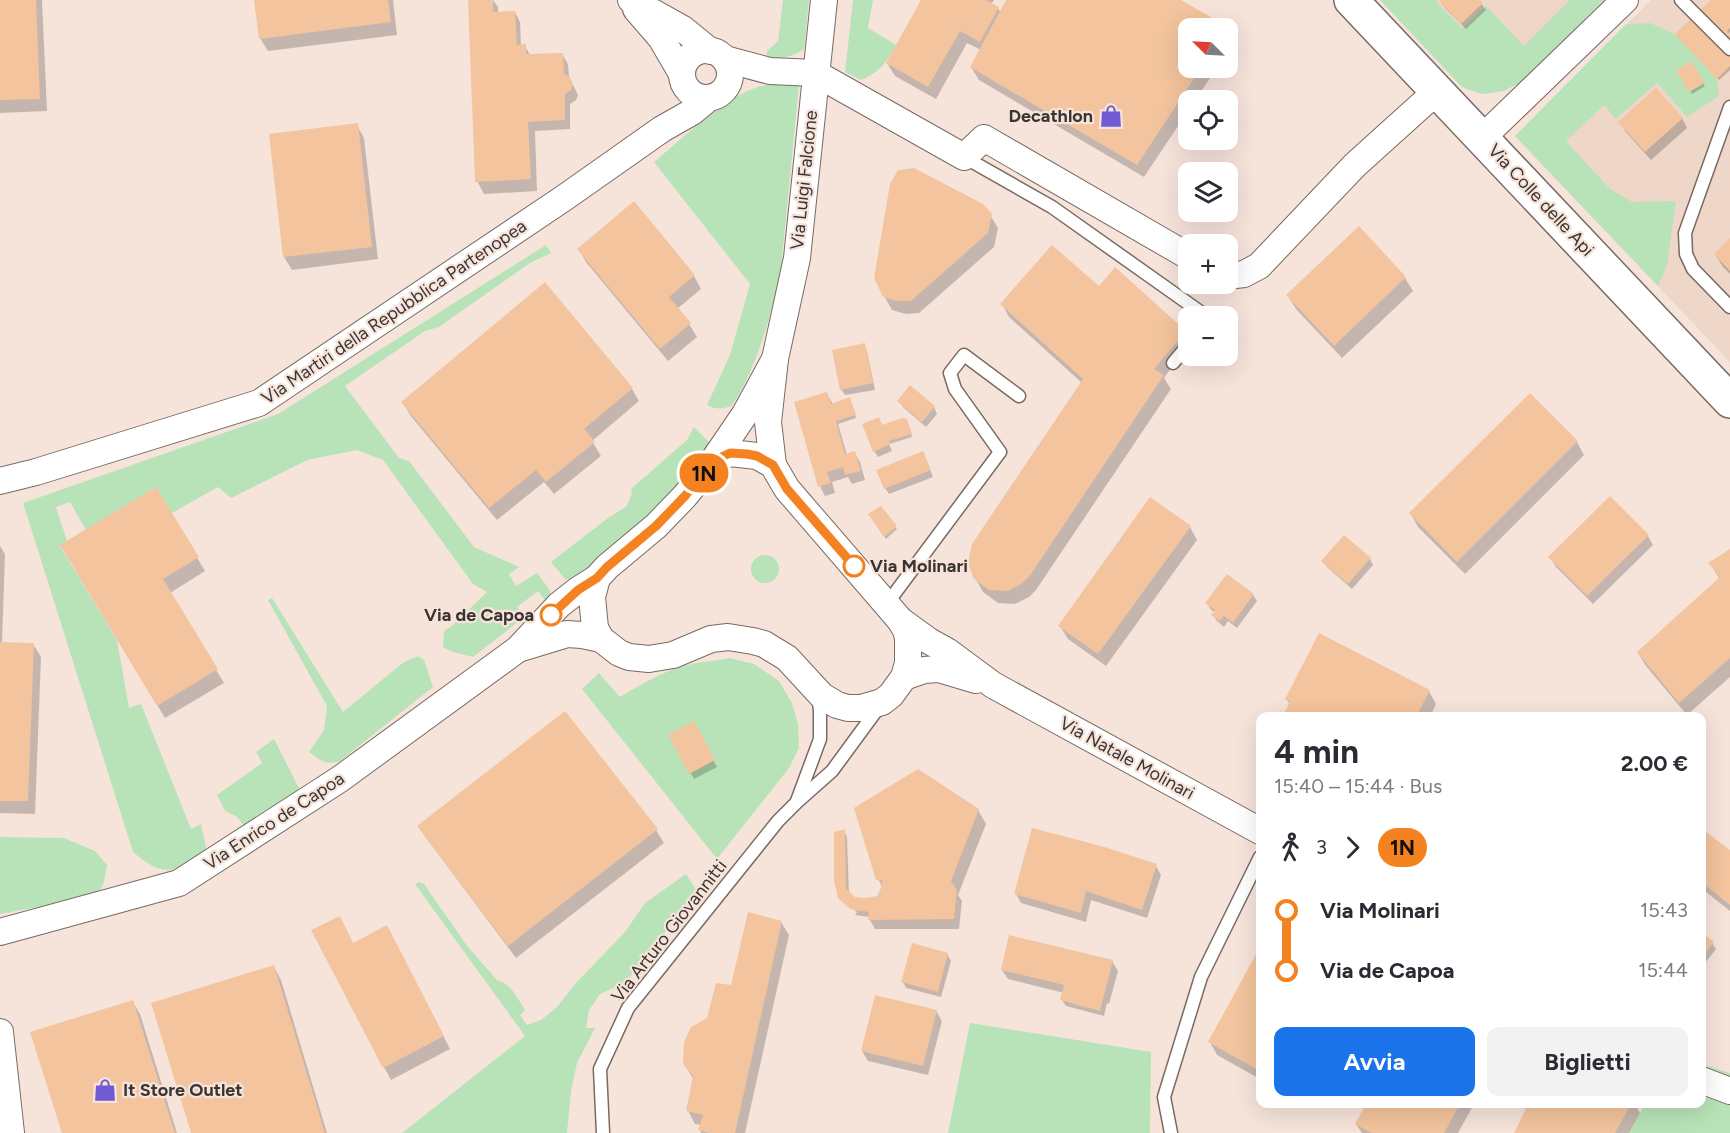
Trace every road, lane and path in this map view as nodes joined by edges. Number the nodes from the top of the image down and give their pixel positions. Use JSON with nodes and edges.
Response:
{"nodes":[{"id":1,"x":630,"y":0,"type":"edge"},
{"id":2,"x":824,"y":0,"type":"edge"},
{"id":3,"x":1351,"y":0,"type":"edge"},
{"id":4,"x":1625,"y":0,"type":"edge"},
{"id":5,"x":1681,"y":0,"type":"edge"},
{"id":6,"x":1730,"y":49,"type":"edge"},
{"id":7,"x":718,"y":55,"type":"junction"},
{"id":8,"x":770,"y":71,"type":"junction"},
{"id":9,"x":815,"y":73,"type":"junction"},
{"id":10,"x":682,"y":78,"type":"junction"},
{"id":11,"x":1437,"y":91,"type":"junction"},
{"id":12,"x":716,"y":94,"type":"junction"},
{"id":13,"x":1730,"y":107,"type":"edge"},
{"id":14,"x":662,"y":129,"type":"junction"},
{"id":15,"x":1482,"y":138,"type":"junction"},
{"id":16,"x":964,"y":157,"type":"junction"},
{"id":17,"x":1178,"y":250,"type":"edge"},
{"id":18,"x":1238,"y":275,"type":"edge"},
{"id":19,"x":1192,"y":306,"type":"edge"},
{"id":20,"x":1730,"y":307,"type":"edge"},
{"id":21,"x":1178,"y":357,"type":"edge"},
{"id":22,"x":775,"y":359,"type":"junction"},
{"id":23,"x":1173,"y":363,"type":"dead end"},
{"id":24,"x":1019,"y":396,"type":"dead end"},
{"id":25,"x":1730,"y":400,"type":"edge"},
{"id":26,"x":713,"y":461,"type":"junction"},
{"id":27,"x":773,"y":465,"type":"junction"},
{"id":28,"x":0,"y":481,"type":"edge"},
{"id":29,"x":597,"y":578,"type":"junction"},
{"id":30,"x":893,"y":613,"type":"junction"},
{"id":31,"x":600,"y":639,"type":"junction"},
{"id":32,"x":518,"y":649,"type":"junction"},
{"id":33,"x":904,"y":677,"type":"junction"},
{"id":34,"x":993,"y":685,"type":"junction"},
{"id":35,"x":818,"y":693,"type":"junction"},
{"id":36,"x":882,"y":702,"type":"junction"},
{"id":37,"x":797,"y":802,"type":"junction"},
{"id":38,"x":1256,"y":829,"type":"edge"},
{"id":39,"x":1256,"y":865,"type":"edge"},
{"id":40,"x":0,"y":932,"type":"edge"},
{"id":41,"x":0,"y":1032,"type":"edge"},
{"id":42,"x":1706,"y":1082,"type":"edge"},
{"id":43,"x":1730,"y":1091,"type":"edge"},
{"id":44,"x":11,"y":1133,"type":"edge"},
{"id":45,"x":603,"y":1133,"type":"edge"},
{"id":46,"x":1171,"y":1133,"type":"edge"}],
"edges":[{"from":1,"to":7,"type":"street"},
{"from":1,"to":10,"type":"street"},
{"from":2,"to":9,"type":"street","name":"Via Luigi Falcione"},
{"from":3,"to":11,"type":"main road","name":"Via Colle delle Api"},
{"from":4,"to":15,"type":"street"},
{"from":5,"to":6,"type":"lane"},
{"from":7,"to":8,"type":"street"},
{"from":7,"to":10,"type":"street"},
{"from":7,"to":12,"type":"street"},
{"from":8,"to":9,"type":"street"},
{"from":8,"to":12,"type":"street","name":"Via Martiri della Repubblica Partenopea"},
{"from":9,"to":16,"type":"street"},
{"from":9,"to":22,"type":"street","name":"Via Luigi Falcione"},
{"from":10,"to":12,"type":"street"},
{"from":10,"to":14,"type":"street","name":"Via Martiri della Repubblica Partenopea"},
{"from":11,"to":15,"type":"main road","name":"Via Colle delle Api"},
{"from":11,"to":18,"type":"street"},
{"from":12,"to":14,"type":"street","name":"Via Martiri della Repubblica Partenopea"},
{"from":13,"to":20,"type":"lane"},
{"from":14,"to":28,"type":"street","name":"Via Martiri della Repubblica Partenopea"},
{"from":15,"to":25,"type":"main road","name":"Via Colle delle Api"},
{"from":16,"to":17,"type":"street"},
{"from":16,"to":19,"type":"lane"},
{"from":21,"to":23,"type":"lane"},
{"from":22,"to":26,"type":"street","name":"Via Luigi Falcione"},
{"from":22,"to":27,"type":"street","name":"Via Luigi Falcione"},
{"from":24,"to":30,"type":"lane"},
{"from":26,"to":27,"type":"street"},
{"from":26,"to":29,"type":"street","name":"Via Luigi Falcione"},
{"from":27,"to":30,"type":"street"},
{"from":29,"to":31,"type":"street"},
{"from":29,"to":32,"type":"street","name":"Via Enrico de Capoa"},
{"from":30,"to":33,"type":"street"},
{"from":30,"to":34,"type":"street","name":"Via Natale Molinari"},
{"from":31,"to":32,"type":"street","name":"Via Enrico de Capoa"},
{"from":31,"to":35,"type":"street"},
{"from":32,"to":40,"type":"street","name":"Via Enrico de Capoa"},
{"from":33,"to":34,"type":"street","name":"Via Natale Molinari"},
{"from":33,"to":36,"type":"street"},
{"from":34,"to":38,"type":"street","name":"Via Natale Molinari"},
{"from":35,"to":36,"type":"street"},
{"from":35,"to":37,"type":"lane","name":"Via Arturo Giovannitti"},
{"from":36,"to":37,"type":"lane","name":"Via Arturo Giovannitti"},
{"from":37,"to":45,"type":"lane","name":"Via Arturo Giovannitti"},
{"from":39,"to":46,"type":"lane"},
{"from":41,"to":44,"type":"street"},
{"from":42,"to":43,"type":"street"}]}
